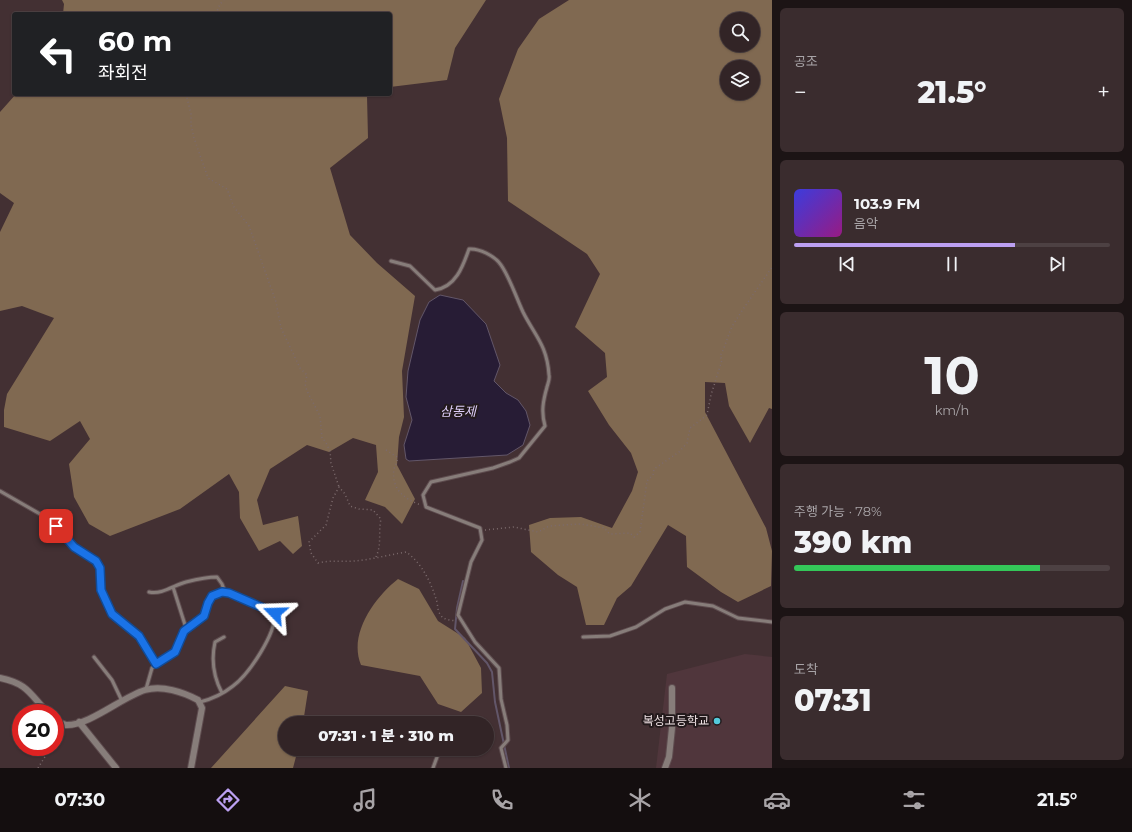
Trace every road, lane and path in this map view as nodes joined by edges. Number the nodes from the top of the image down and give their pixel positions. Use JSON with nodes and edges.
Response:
{"nodes":[{"id":1,"x":224,"y":0,"type":"edge"},
{"id":2,"x":217,"y":12,"type":"edge"},
{"id":3,"x":186,"y":96,"type":"edge"},
{"id":4,"x":391,"y":261,"type":"dead end"},
{"id":5,"x":772,"y":268,"type":"edge"},
{"id":6,"x":386,"y":450,"type":"dead end"},
{"id":7,"x":339,"y":487,"type":"junction"},
{"id":8,"x":0,"y":491,"type":"edge"},
{"id":9,"x":426,"y":507,"type":"junction"},
{"id":10,"x":482,"y":530,"type":"junction"},
{"id":11,"x":376,"y":558,"type":"junction"},
{"id":12,"x":173,"y":587,"type":"junction"},
{"id":13,"x":149,"y":592,"type":"dead end"},
{"id":14,"x":225,"y":592,"type":"junction"},
{"id":15,"x":462,"y":621,"type":"junction"},
{"id":16,"x":772,"y":622,"type":"edge"},
{"id":17,"x":186,"y":628,"type":"junction"},
{"id":18,"x":224,"y":637,"type":"dead end"},
{"id":19,"x":583,"y":637,"type":"dead end"},
{"id":20,"x":94,"y":657,"type":"dead end"},
{"id":21,"x":156,"y":664,"type":"junction"},
{"id":22,"x":0,"y":678,"type":"edge"},
{"id":23,"x":672,"y":688,"type":"dead end"},
{"id":24,"x":146,"y":690,"type":"junction"},
{"id":25,"x":222,"y":693,"type":"junction"},
{"id":26,"x":123,"y":702,"type":"junction"},
{"id":27,"x":200,"y":702,"type":"junction"},
{"id":28,"x":40,"y":704,"type":"edge"},
{"id":29,"x":79,"y":722,"type":"junction"},
{"id":30,"x":66,"y":725,"type":"joint"},
{"id":31,"x":64,"y":728,"type":"edge"},
{"id":32,"x":45,"y":756,"type":"edge"},
{"id":33,"x":437,"y":756,"type":"edge"},
{"id":34,"x":38,"y":768,"type":"edge"},
{"id":35,"x":116,"y":768,"type":"edge"},
{"id":36,"x":191,"y":768,"type":"edge"},
{"id":37,"x":433,"y":768,"type":"edge"},
{"id":38,"x":506,"y":768,"type":"edge"},
{"id":39,"x":665,"y":768,"type":"edge"}],
"edges":[{"from":1,"to":2,"type":"path"},
{"from":3,"to":7,"type":"path"},
{"from":4,"to":9,"type":"lane"},
{"from":5,"to":10,"type":"path"},
{"from":6,"to":9,"type":"path"},
{"from":7,"to":11,"type":"path"},
{"from":7,"to":11,"type":"path"},
{"from":8,"to":21,"type":"lane"},
{"from":9,"to":10,"type":"lane"},
{"from":10,"to":15,"type":"lane"},
{"from":11,"to":15,"type":"path"},
{"from":12,"to":13,"type":"lane"},
{"from":12,"to":14,"type":"lane"},
{"from":12,"to":17,"type":"lane"},
{"from":14,"to":17,"type":"lane"},
{"from":14,"to":25,"type":"lane"},
{"from":15,"to":38,"type":"lane"},
{"from":16,"to":19,"type":"lane"},
{"from":17,"to":21,"type":"lane"},
{"from":18,"to":25,"type":"lane"},
{"from":20,"to":26,"type":"lane"},
{"from":21,"to":24,"type":"lane"},
{"from":22,"to":28,"type":"street"},
{"from":23,"to":39,"type":"street"},
{"from":24,"to":26,"type":"street"},
{"from":24,"to":27,"type":"street"},
{"from":25,"to":27,"type":"lane"},
{"from":26,"to":29,"type":"street"},
{"from":27,"to":36,"type":"street"},
{"from":29,"to":30,"type":"street"},
{"from":29,"to":35,"type":"street"},
{"from":30,"to":31,"type":"path"},
{"from":32,"to":34,"type":"path"},
{"from":33,"to":37,"type":"lane"}]}
